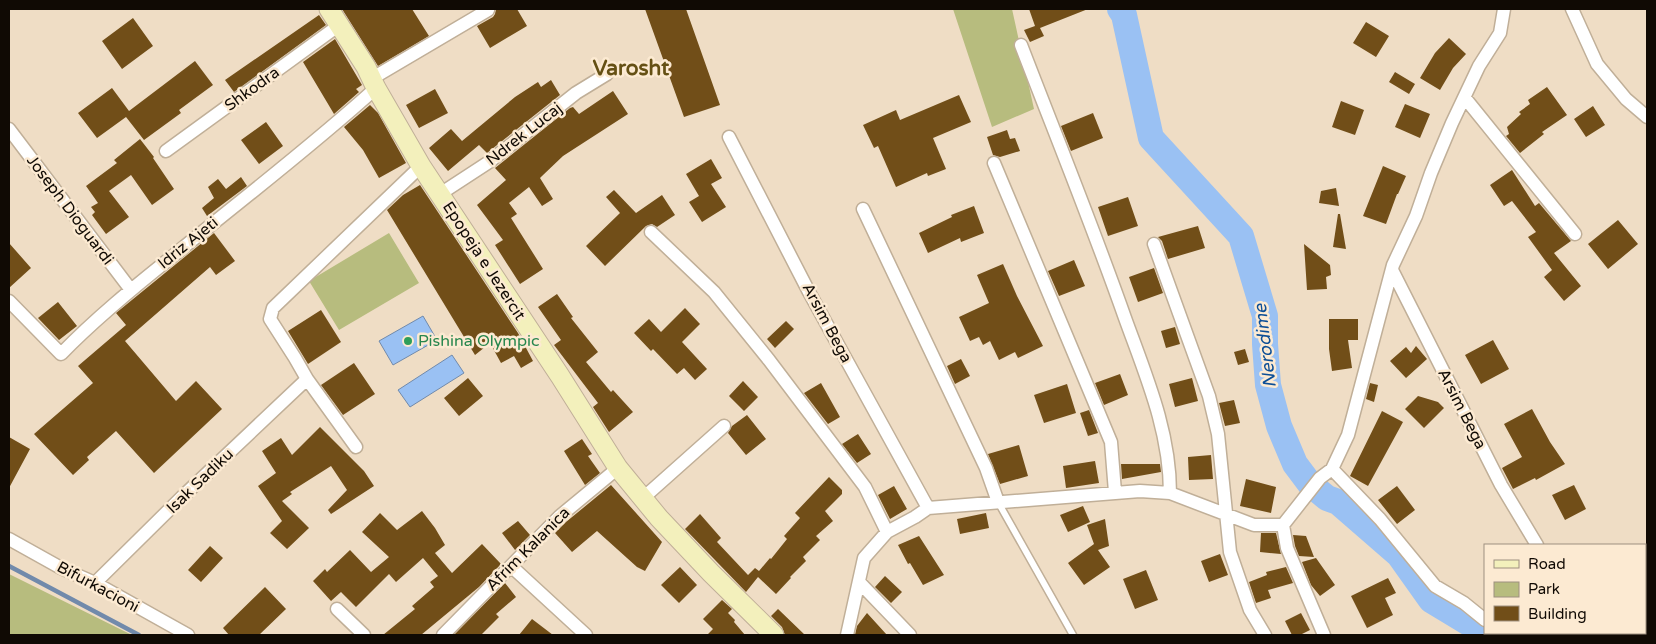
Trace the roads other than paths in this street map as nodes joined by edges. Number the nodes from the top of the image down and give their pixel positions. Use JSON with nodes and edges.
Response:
{"nodes":[{"id":1,"x":329,"y":9,"type":"edge"},
{"id":2,"x":1504,"y":9,"type":"edge"},
{"id":3,"x":1572,"y":9,"type":"edge"},
{"id":4,"x":488,"y":10,"type":"dead end"},
{"id":5,"x":338,"y":26,"type":"junction"},
{"id":6,"x":1021,"y":45,"type":"dead end"},
{"id":7,"x":607,"y":74,"type":"dead end"},
{"id":8,"x":373,"y":83,"type":"junction"},
{"id":9,"x":1465,"y":98,"type":"junction"},
{"id":10,"x":1647,"y":117,"type":"edge"},
{"id":11,"x":9,"y":129,"type":"edge"},
{"id":12,"x":729,"y":137,"type":"dead end"},
{"id":13,"x":166,"y":151,"type":"dead end"},
{"id":14,"x":994,"y":163,"type":"dead end"},
{"id":15,"x":421,"y":166,"type":"junction"},
{"id":16,"x":440,"y":194,"type":"junction"},
{"id":17,"x":863,"y":209,"type":"dead end"},
{"id":18,"x":651,"y":232,"type":"dead end"},
{"id":19,"x":1575,"y":234,"type":"dead end"},
{"id":20,"x":1154,"y":244,"type":"dead end"},
{"id":21,"x":1392,"y":270,"type":"junction"},
{"id":22,"x":131,"y":290,"type":"junction"},
{"id":23,"x":9,"y":301,"type":"edge"},
{"id":24,"x":307,"y":379,"type":"junction"},
{"id":25,"x":724,"y":426,"type":"dead end"},
{"id":26,"x":356,"y":447,"type":"dead end"},
{"id":27,"x":618,"y":468,"type":"junction"},
{"id":28,"x":1332,"y":469,"type":"junction"},
{"id":29,"x":1115,"y":492,"type":"junction"},
{"id":30,"x":1170,"y":493,"type":"junction"},
{"id":31,"x":642,"y":499,"type":"junction"},
{"id":32,"x":998,"y":502,"type":"junction"},
{"id":33,"x":928,"y":508,"type":"junction"},
{"id":34,"x":1227,"y":516,"type":"junction"},
{"id":35,"x":1283,"y":525,"type":"junction"},
{"id":36,"x":887,"y":532,"type":"junction"},
{"id":37,"x":9,"y":539,"type":"edge"},
{"id":38,"x":1536,"y":544,"type":"edge"},
{"id":39,"x":511,"y":566,"type":"junction"},
{"id":40,"x":859,"y":582,"type":"junction"},
{"id":41,"x":95,"y":584,"type":"junction"},
{"id":42,"x":337,"y":609,"type":"dead end"},
{"id":43,"x":1484,"y":619,"type":"edge"},
{"id":44,"x":188,"y":635,"type":"edge"},
{"id":45,"x":364,"y":635,"type":"edge"},
{"id":46,"x":443,"y":635,"type":"edge"},
{"id":47,"x":586,"y":635,"type":"edge"},
{"id":48,"x":774,"y":635,"type":"edge"},
{"id":49,"x":847,"y":635,"type":"edge"},
{"id":50,"x":910,"y":635,"type":"edge"},
{"id":51,"x":1073,"y":635,"type":"edge"},
{"id":52,"x":1264,"y":635,"type":"edge"},
{"id":53,"x":1324,"y":635,"type":"edge"}],
"edges":[{"from":1,"to":5,"type":"main road","name":"Epopeja e Jezercit"},
{"from":2,"to":9,"type":"street"},
{"from":3,"to":10,"type":"street"},
{"from":4,"to":8,"type":"street","name":"Idriz Ajeti"},
{"from":5,"to":8,"type":"main road","name":"Epopeja e Jezercit"},
{"from":5,"to":13,"type":"street","name":"Shkodra"},
{"from":6,"to":30,"type":"street"},
{"from":7,"to":16,"type":"street","name":"Ndrek Lucaj"},
{"from":8,"to":15,"type":"main road","name":"Epopeja e Jezercit"},
{"from":8,"to":22,"type":"street","name":"Idriz Ajeti"},
{"from":9,"to":19,"type":"street"},
{"from":9,"to":21,"type":"street"},
{"from":11,"to":22,"type":"street","name":"Joseph Dioguardi"},
{"from":12,"to":33,"type":"street","name":"Arsim Bega"},
{"from":14,"to":29,"type":"street"},
{"from":15,"to":16,"type":"main road","name":"Epopeja e Jezercit"},
{"from":15,"to":24,"type":"street"},
{"from":16,"to":27,"type":"main road","name":"Epopeja e Jezercit"},
{"from":17,"to":32,"type":"street"},
{"from":18,"to":36,"type":"street"},
{"from":20,"to":34,"type":"street"},
{"from":21,"to":28,"type":"street"},
{"from":21,"to":38,"type":"street","name":"Arsim Bega"},
{"from":22,"to":23,"type":"street","name":"Idriz Ajeti"},
{"from":24,"to":26,"type":"street"},
{"from":24,"to":41,"type":"street","name":"Isak Sadiku"},
{"from":25,"to":31,"type":"street"},
{"from":27,"to":31,"type":"main road","name":"Epopeja e Jezercit"},
{"from":27,"to":39,"type":"street","name":"Afrim Kalanica"},
{"from":28,"to":35,"type":"street"},
{"from":28,"to":43,"type":"street"},
{"from":29,"to":30,"type":"street"},
{"from":29,"to":32,"type":"street"},
{"from":30,"to":34,"type":"street"},
{"from":31,"to":48,"type":"main road","name":"Epopeja e Jezercit"},
{"from":32,"to":33,"type":"street"},
{"from":32,"to":51,"type":"lane"},
{"from":33,"to":36,"type":"street"},
{"from":34,"to":35,"type":"street"},
{"from":34,"to":52,"type":"street"},
{"from":35,"to":53,"type":"street"},
{"from":36,"to":40,"type":"street"},
{"from":37,"to":41,"type":"street","name":"Bifurkacioni"},
{"from":39,"to":46,"type":"street","name":"Afrim Kalanica"},
{"from":39,"to":47,"type":"street"},
{"from":40,"to":49,"type":"street"},
{"from":40,"to":50,"type":"street"},
{"from":41,"to":44,"type":"street","name":"Bifurkacioni"},
{"from":42,"to":45,"type":"street"}]}
